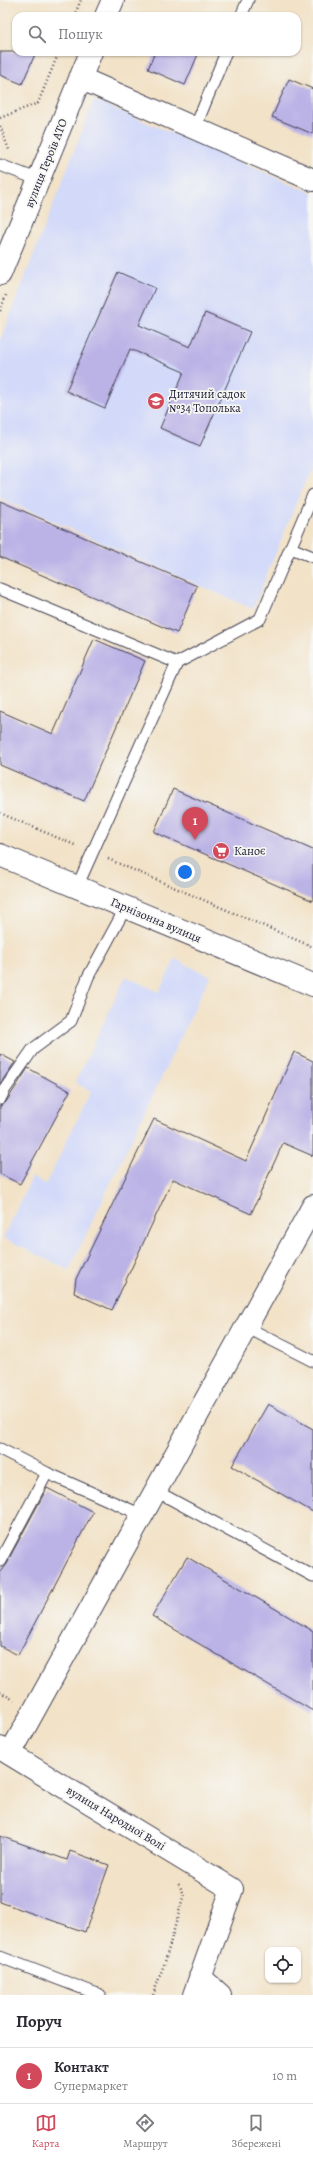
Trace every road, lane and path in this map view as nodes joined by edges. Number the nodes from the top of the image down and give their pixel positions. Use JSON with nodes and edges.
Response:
{"nodes":[{"id":1,"x":81,"y":0,"type":"edge"},
{"id":2,"x":113,"y":0,"type":"edge"},
{"id":3,"x":248,"y":0,"type":"edge"},
{"id":4,"x":76,"y":12,"type":"edge"},
{"id":5,"x":108,"y":12,"type":"edge"},
{"id":6,"x":243,"y":12,"type":"edge"},
{"id":7,"x":57,"y":56,"type":"edge"},
{"id":8,"x":89,"y":56,"type":"edge"},
{"id":9,"x":224,"y":56,"type":"edge"},
{"id":10,"x":80,"y":78,"type":"junction"},
{"id":11,"x":0,"y":118,"type":"edge"},
{"id":12,"x":195,"y":128,"type":"junction"},
{"id":13,"x":0,"y":164,"type":"edge"},
{"id":14,"x":39,"y":180,"type":"junction"},
{"id":15,"x":313,"y":180,"type":"edge"},
{"id":16,"x":0,"y":274,"type":"edge"},
{"id":17,"x":313,"y":495,"type":"edge"},
{"id":18,"x":291,"y":548,"type":"junction"},
{"id":19,"x":313,"y":557,"type":"edge"},
{"id":20,"x":0,"y":589,"type":"edge"},
{"id":21,"x":177,"y":663,"type":"junction"},
{"id":22,"x":0,"y":813,"type":"edge"},
{"id":23,"x":93,"y":853,"type":"junction"},
{"id":24,"x":0,"y":854,"type":"edge"},
{"id":25,"x":77,"y":887,"type":"junction"},
{"id":26,"x":126,"y":907,"type":"junction"},
{"id":27,"x":313,"y":947,"type":"edge"},
{"id":28,"x":313,"y":985,"type":"edge"},
{"id":29,"x":0,"y":1099,"type":"edge"},
{"id":30,"x":313,"y":1206,"type":"edge"},
{"id":31,"x":246,"y":1327,"type":"junction"},
{"id":32,"x":313,"y":1361,"type":"edge"},
{"id":33,"x":0,"y":1449,"type":"edge"},
{"id":34,"x":47,"y":1473,"type":"junction"},
{"id":35,"x":156,"y":1491,"type":"junction"},
{"id":36,"x":142,"y":1515,"type":"junction"},
{"id":37,"x":0,"y":1561,"type":"edge"},
{"id":38,"x":313,"y":1576,"type":"edge"},
{"id":39,"x":5,"y":1751,"type":"edge"},
{"id":40,"x":177,"y":1882,"type":"dead end"},
{"id":41,"x":0,"y":1958,"type":"edge"},
{"id":42,"x":197,"y":1986,"type":"edge"},
{"id":43,"x":100,"y":1995,"type":"edge"},
{"id":44,"x":153,"y":1995,"type":"edge"},
{"id":45,"x":220,"y":1995,"type":"edge"}],
"edges":[{"from":1,"to":4,"type":"path"},
{"from":2,"to":5,"type":"street"},
{"from":3,"to":6,"type":"lane"},
{"from":7,"to":11,"type":"path"},
{"from":8,"to":10,"type":"street","name":"вулиця Героїв АТО"},
{"from":9,"to":12,"type":"lane"},
{"from":10,"to":12,"type":"street"},
{"from":10,"to":14,"type":"street","name":"вулиця Героїв АТО"},
{"from":12,"to":15,"type":"street"},
{"from":13,"to":14,"type":"lane"},
{"from":14,"to":16,"type":"street","name":"вулиця Героїв АТО"},
{"from":17,"to":18,"type":"lane"},
{"from":18,"to":19,"type":"lane"},
{"from":18,"to":21,"type":"lane"},
{"from":20,"to":21,"type":"lane"},
{"from":21,"to":23,"type":"lane"},
{"from":22,"to":23,"type":"path"},
{"from":23,"to":25,"type":"lane"},
{"from":23,"to":27,"type":"path"},
{"from":24,"to":25,"type":"street","name":"Гарнізонна вулиця"},
{"from":25,"to":26,"type":"street","name":"Гарнізонна вулиця"},
{"from":26,"to":28,"type":"street","name":"Гарнізонна вулиця"},
{"from":26,"to":29,"type":"lane"},
{"from":30,"to":31,"type":"street"},
{"from":31,"to":32,"type":"lane"},
{"from":31,"to":35,"type":"street"},
{"from":33,"to":34,"type":"lane"},
{"from":34,"to":36,"type":"lane"},
{"from":34,"to":37,"type":"lane"},
{"from":35,"to":36,"type":"street"},
{"from":35,"to":38,"type":"lane"},
{"from":36,"to":39,"type":"street"},
{"from":39,"to":42,"type":"street","name":"вулиця Народної Волі"},
{"from":40,"to":44,"type":"path"},
{"from":41,"to":43,"type":"lane"},
{"from":42,"to":45,"type":"street"}]}
